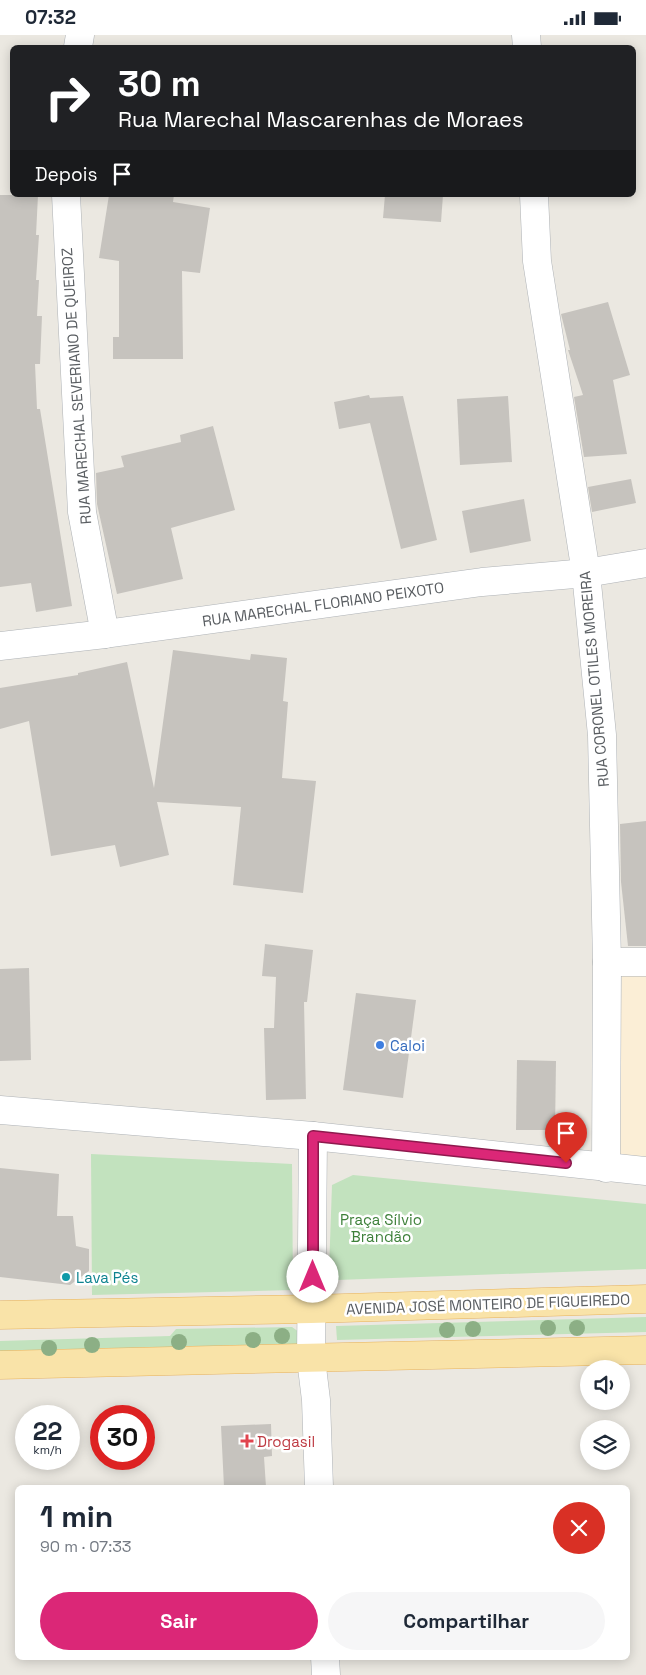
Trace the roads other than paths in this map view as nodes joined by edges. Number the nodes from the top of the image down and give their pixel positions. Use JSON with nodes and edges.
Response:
{"nodes":[{"id":1,"x":66,"y":197,"type":"edge"},
{"id":2,"x":534,"y":197,"type":"edge"},
{"id":3,"x":646,"y":563,"type":"edge"},
{"id":4,"x":586,"y":573,"type":"junction"},
{"id":5,"x":105,"y":634,"type":"junction"},
{"id":6,"x":0,"y":646,"type":"edge"},
{"id":7,"x":608,"y":962,"type":"junction"},
{"id":8,"x":646,"y":962,"type":"edge"},
{"id":9,"x":0,"y":1109,"type":"edge"},
{"id":10,"x":313,"y":1136,"type":"junction"},
{"id":11,"x":606,"y":1167,"type":"junction"},
{"id":12,"x":646,"y":1171,"type":"edge"},
{"id":13,"x":646,"y":1299,"type":"edge"},
{"id":14,"x":311,"y":1309,"type":"junction"},
{"id":15,"x":0,"y":1315,"type":"edge"},
{"id":16,"x":646,"y":1350,"type":"edge"},
{"id":17,"x":311,"y":1359,"type":"junction"},
{"id":18,"x":0,"y":1365,"type":"edge"},
{"id":19,"x":319,"y":1485,"type":"edge"},
{"id":20,"x":325,"y":1660,"type":"edge"},
{"id":21,"x":326,"y":1675,"type":"edge"}],
"edges":[{"from":1,"to":5,"type":"street","name":"RUA MARECHAL SEVERIANO DE QUEIROZ"},
{"from":2,"to":4,"type":"street","name":"RUA CORONEL OTILES MOREIRA"},
{"from":3,"to":4,"type":"street","name":"RUA MARECHAL FLORIANO PEIXOTO"},
{"from":4,"to":5,"type":"street","name":"RUA MARECHAL FLORIANO PEIXOTO"},
{"from":4,"to":7,"type":"street","name":"RUA CORONEL OTILES MOREIRA"},
{"from":5,"to":6,"type":"street","name":"RUA MARECHAL FLORIANO PEIXOTO"},
{"from":7,"to":8,"type":"street"},
{"from":7,"to":11,"type":"street","name":"RUA CORONEL OTILES MOREIRA"},
{"from":9,"to":10,"type":"street"},
{"from":10,"to":11,"type":"street"},
{"from":10,"to":14,"type":"street"},
{"from":11,"to":12,"type":"street"},
{"from":13,"to":14,"type":"main road","name":"AVENIDA JOSÉ MONTEIRO DE FIGUEIREDO"},
{"from":14,"to":15,"type":"main road","name":"AVENIDA JOSÉ MONTEIRO DE FIGUEIREDO"},
{"from":14,"to":17,"type":"street"},
{"from":16,"to":17,"type":"main road"},
{"from":17,"to":18,"type":"main road"},
{"from":17,"to":19,"type":"street"},
{"from":20,"to":21,"type":"street"}]}
